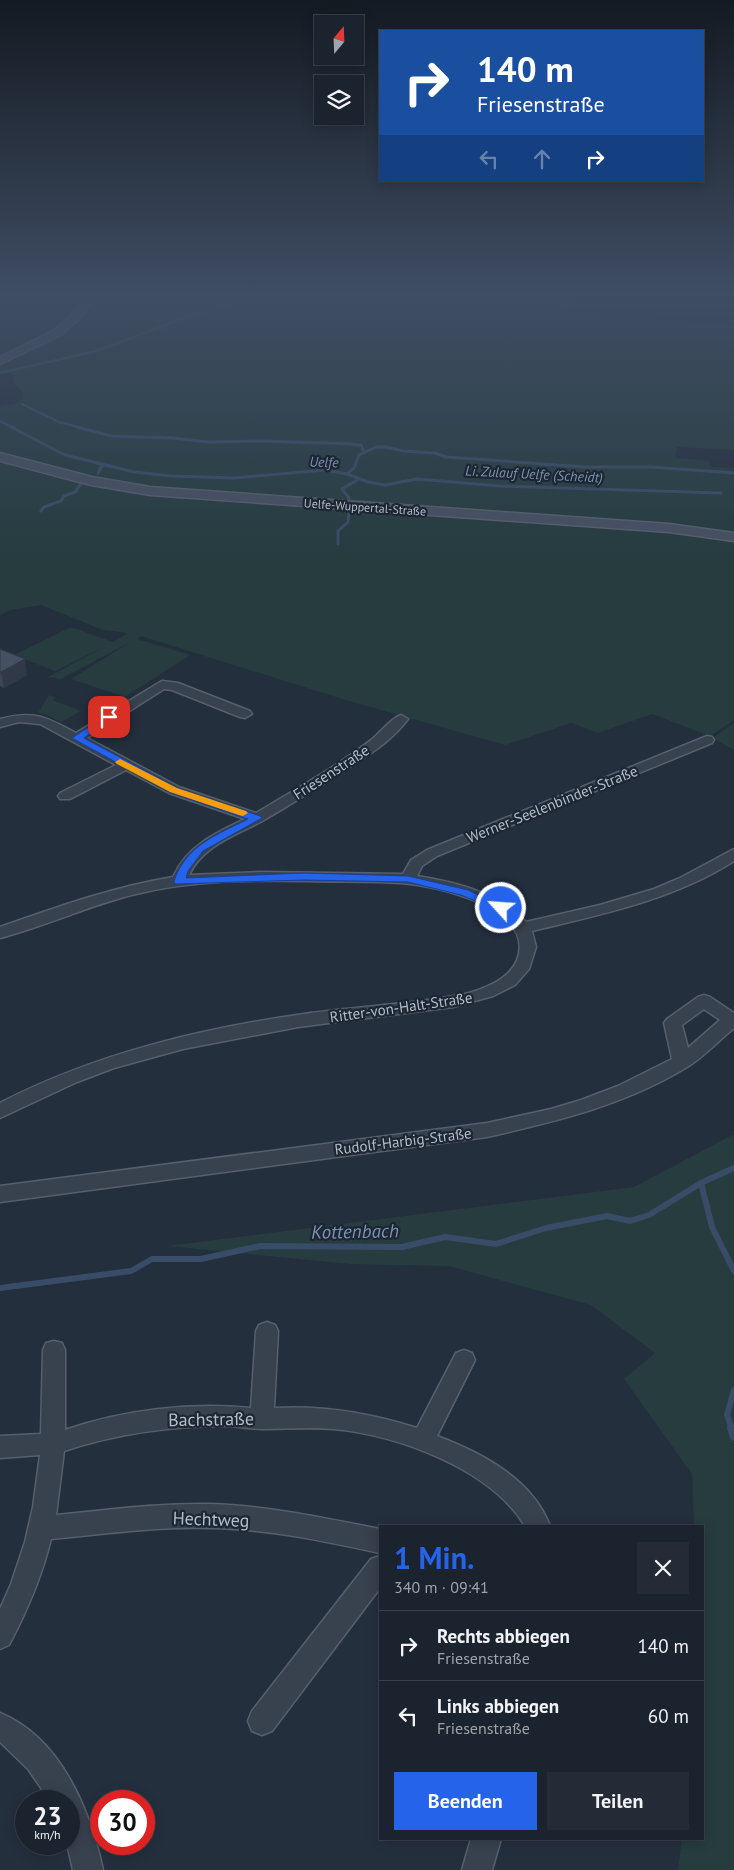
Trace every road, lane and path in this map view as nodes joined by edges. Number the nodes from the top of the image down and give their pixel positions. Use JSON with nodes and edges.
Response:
{"nodes":[{"id":1,"x":0,"y":457,"type":"edge"},
{"id":2,"x":734,"y":537,"type":"edge"},
{"id":3,"x":245,"y":714,"type":"dead end"},
{"id":4,"x":20,"y":718,"type":"joint"},
{"id":5,"x":402,"y":719,"type":"dead end"},
{"id":6,"x":0,"y":723,"type":"edge"},
{"id":7,"x":77,"y":738,"type":"junction"},
{"id":8,"x":707,"y":740,"type":"dead end"},
{"id":9,"x":126,"y":766,"type":"junction"},
{"id":10,"x":65,"y":796,"type":"dead end"},
{"id":11,"x":257,"y":818,"type":"junction"},
{"id":12,"x":734,"y":854,"type":"edge"},
{"id":13,"x":408,"y":879,"type":"junction"},
{"id":14,"x":179,"y":881,"type":"junction"},
{"id":15,"x":523,"y":928,"type":"junction"},
{"id":16,"x":0,"y":933,"type":"edge"},
{"id":17,"x":733,"y":1020,"type":"edge"},
{"id":18,"x":682,"y":1062,"type":"junction"},
{"id":19,"x":0,"y":1111,"type":"edge"},
{"id":20,"x":0,"y":1194,"type":"edge"},
{"id":21,"x":267,"y":1331,"type":"dead end"},
{"id":22,"x":54,"y":1350,"type":"dead end"},
{"id":23,"x":464,"y":1360,"type":"dead end"},
{"id":24,"x":262,"y":1419,"type":"junction"},
{"id":25,"x":423,"y":1440,"type":"junction"},
{"id":26,"x":53,"y":1444,"type":"junction"},
{"id":27,"x":0,"y":1447,"type":"edge"},
{"id":28,"x":537,"y":1525,"type":"edge"},
{"id":29,"x":41,"y":1528,"type":"junction"},
{"id":30,"x":379,"y":1540,"type":"edge"},
{"id":31,"x":379,"y":1569,"type":"edge"},
{"id":32,"x":0,"y":1636,"type":"edge"},
{"id":33,"x":262,"y":1721,"type":"dead end"},
{"id":34,"x":0,"y":1727,"type":"edge"},
{"id":35,"x":59,"y":1790,"type":"edge"},
{"id":36,"x":80,"y":1839,"type":"edge"},
{"id":37,"x":486,"y":1840,"type":"edge"},
{"id":38,"x":88,"y":1870,"type":"edge"},
{"id":39,"x":477,"y":1870,"type":"edge"}],
"edges":[{"from":1,"to":2,"type":"main road","name":"Uelfe-Wuppertal-Straße"},
{"from":3,"to":7,"type":"street"},
{"from":4,"to":6,"type":"street"},
{"from":4,"to":7,"type":"street"},
{"from":5,"to":11,"type":"street","name":"Friesenstraße"},
{"from":7,"to":9,"type":"street"},
{"from":8,"to":13,"type":"street","name":"Werner-Seelenbinder-Straße"},
{"from":9,"to":10,"type":"street"},
{"from":9,"to":11,"type":"street"},
{"from":11,"to":14,"type":"street","name":"Friesenstraße"},
{"from":12,"to":15,"type":"street"},
{"from":13,"to":14,"type":"street"},
{"from":13,"to":15,"type":"street"},
{"from":14,"to":16,"type":"street"},
{"from":15,"to":19,"type":"street","name":"Ritter-von-Halt-Straße"},
{"from":17,"to":18,"type":"street","name":"Rudolf-Harbig-Straße"},
{"from":17,"to":18,"type":"street"},
{"from":18,"to":20,"type":"street","name":"Rudolf-Harbig-Straße"},
{"from":21,"to":24,"type":"street"},
{"from":22,"to":26,"type":"street"},
{"from":23,"to":25,"type":"street"},
{"from":24,"to":25,"type":"street","name":"Bachstraße"},
{"from":24,"to":26,"type":"street","name":"Bachstraße"},
{"from":25,"to":28,"type":"street","name":"Bachstraße"},
{"from":26,"to":27,"type":"street"},
{"from":26,"to":29,"type":"street"},
{"from":29,"to":30,"type":"street","name":"Hechtweg"},
{"from":29,"to":32,"type":"street"},
{"from":31,"to":33,"type":"street"},
{"from":34,"to":35,"type":"street"},
{"from":36,"to":38,"type":"street"},
{"from":37,"to":39,"type":"street"}]}
